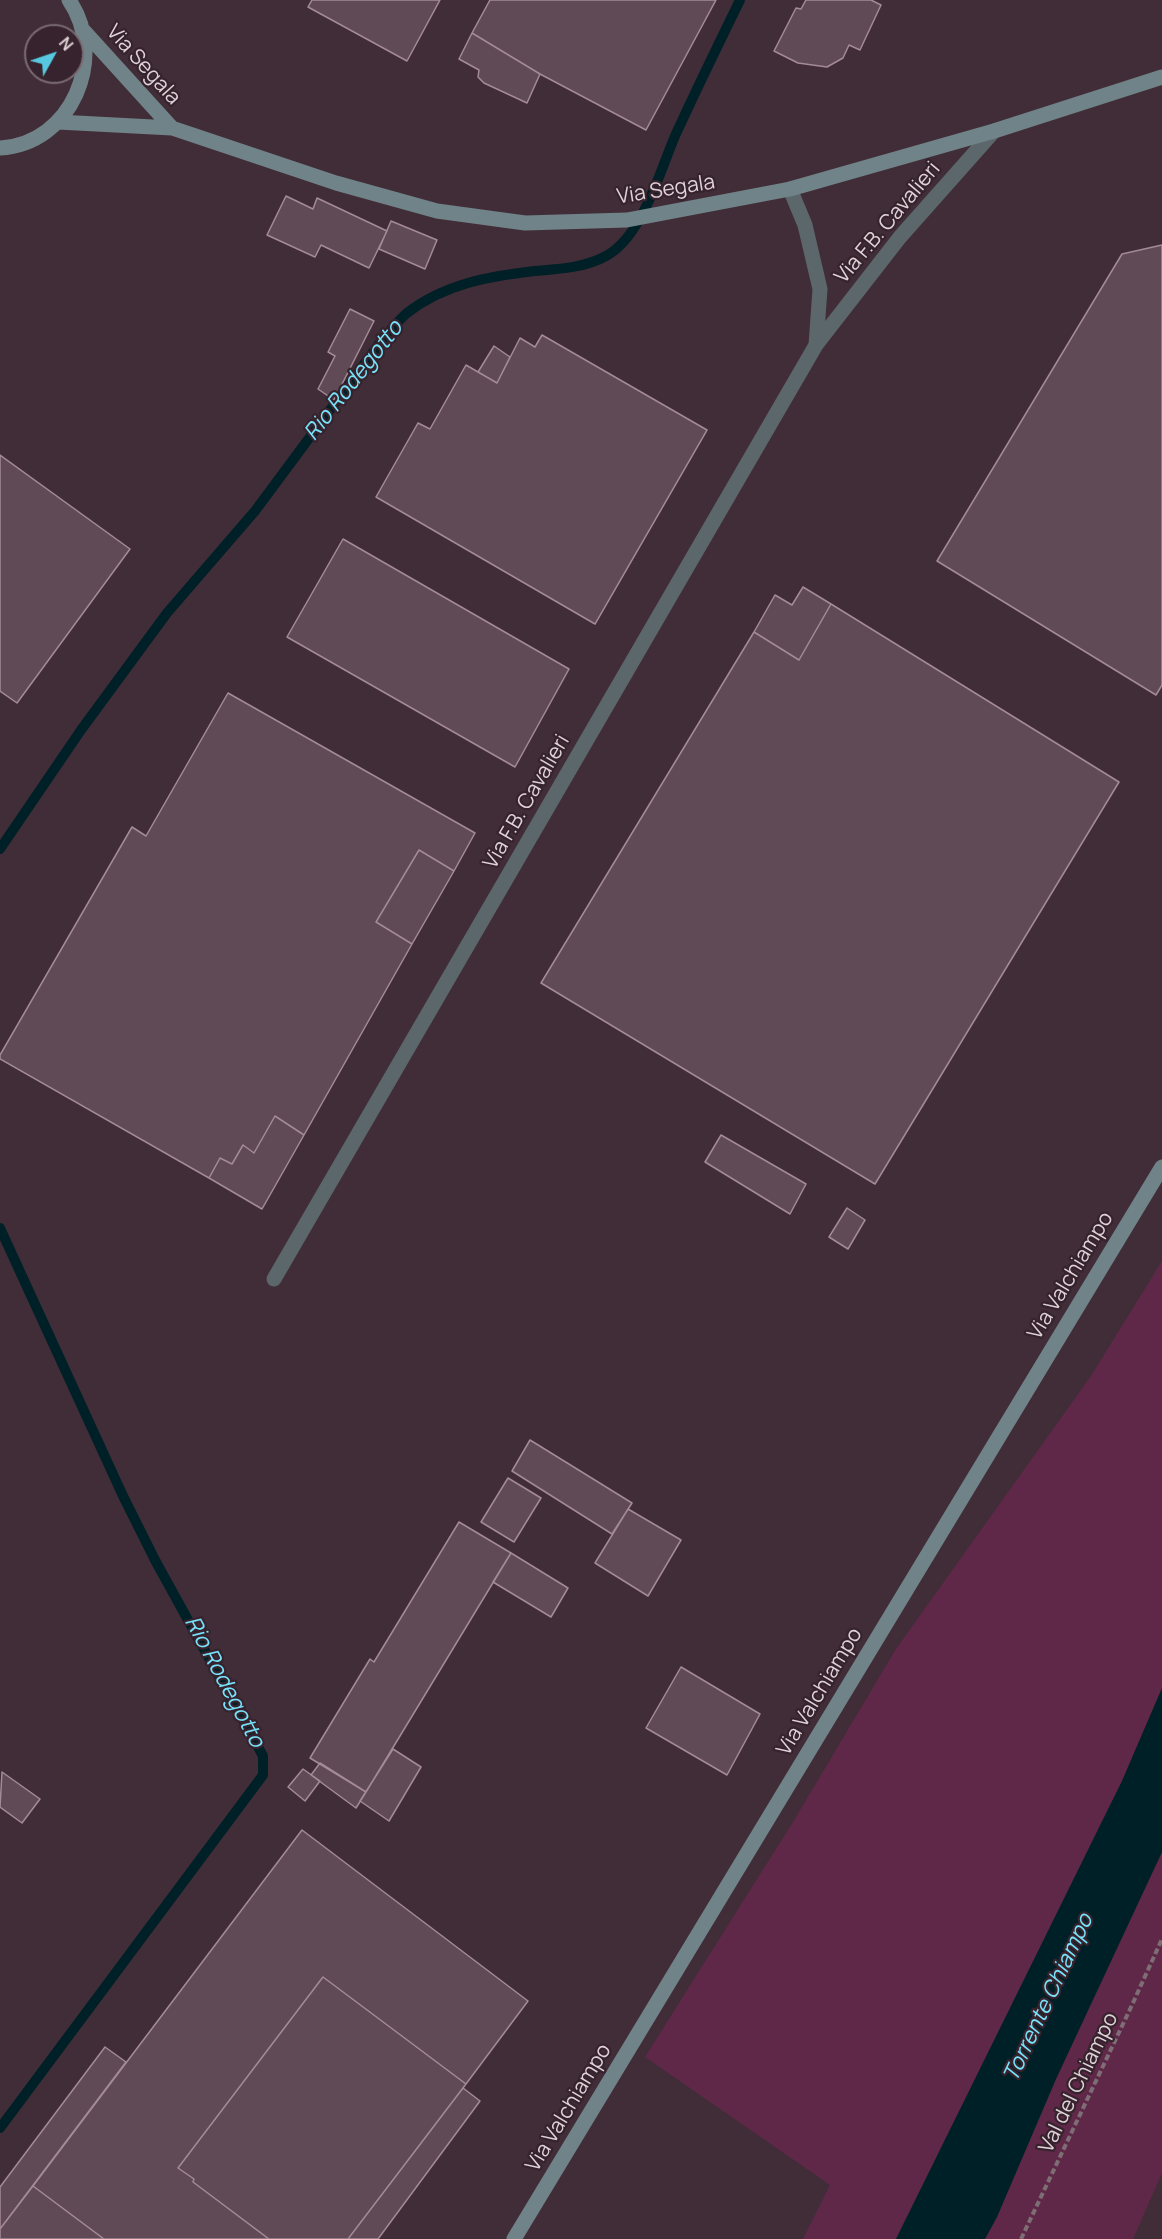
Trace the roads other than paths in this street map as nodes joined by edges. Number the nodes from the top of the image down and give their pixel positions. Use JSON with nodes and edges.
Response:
{"nodes":[{"id":1,"x":69,"y":0,"type":"edge"},
{"id":2,"x":81,"y":24,"type":"edge"},
{"id":3,"x":84,"y":31,"type":"joint"},
{"id":4,"x":84,"y":71,"type":"edge"},
{"id":5,"x":1162,"y":78,"type":"edge"},
{"id":6,"x":80,"y":84,"type":"edge"},
{"id":7,"x":58,"y":122,"type":"junction"},
{"id":8,"x":172,"y":128,"type":"junction"},
{"id":9,"x":994,"y":131,"type":"junction"},
{"id":10,"x":0,"y":148,"type":"edge"},
{"id":11,"x":790,"y":189,"type":"junction"},
{"id":12,"x":816,"y":345,"type":"junction"},
{"id":13,"x":1162,"y":1167,"type":"edge"},
{"id":14,"x":274,"y":1279,"type":"dead end"},
{"id":15,"x":514,"y":2239,"type":"edge"}],
"edges":[{"from":1,"to":2,"type":"street","name":"Via Segala"},
{"from":3,"to":4,"type":"street","name":"Via Segala"},
{"from":3,"to":8,"type":"street","name":"Via Segala"},
{"from":5,"to":9,"type":"street","name":"Via Segala"},
{"from":6,"to":7,"type":"street","name":"Via Segala"},
{"from":7,"to":8,"type":"street","name":"Via Segala"},
{"from":7,"to":10,"type":"street","name":"Via Segala"},
{"from":8,"to":11,"type":"street","name":"Via Segala"},
{"from":9,"to":11,"type":"street","name":"Via Segala"},
{"from":9,"to":12,"type":"street","name":"Via F.B. Cavalieri"},
{"from":11,"to":12,"type":"street","name":"Via F.B. Cavalieri"},
{"from":12,"to":14,"type":"street","name":"Via F.B. Cavalieri"},
{"from":13,"to":15,"type":"street","name":"Via Valchiampo"}]}
